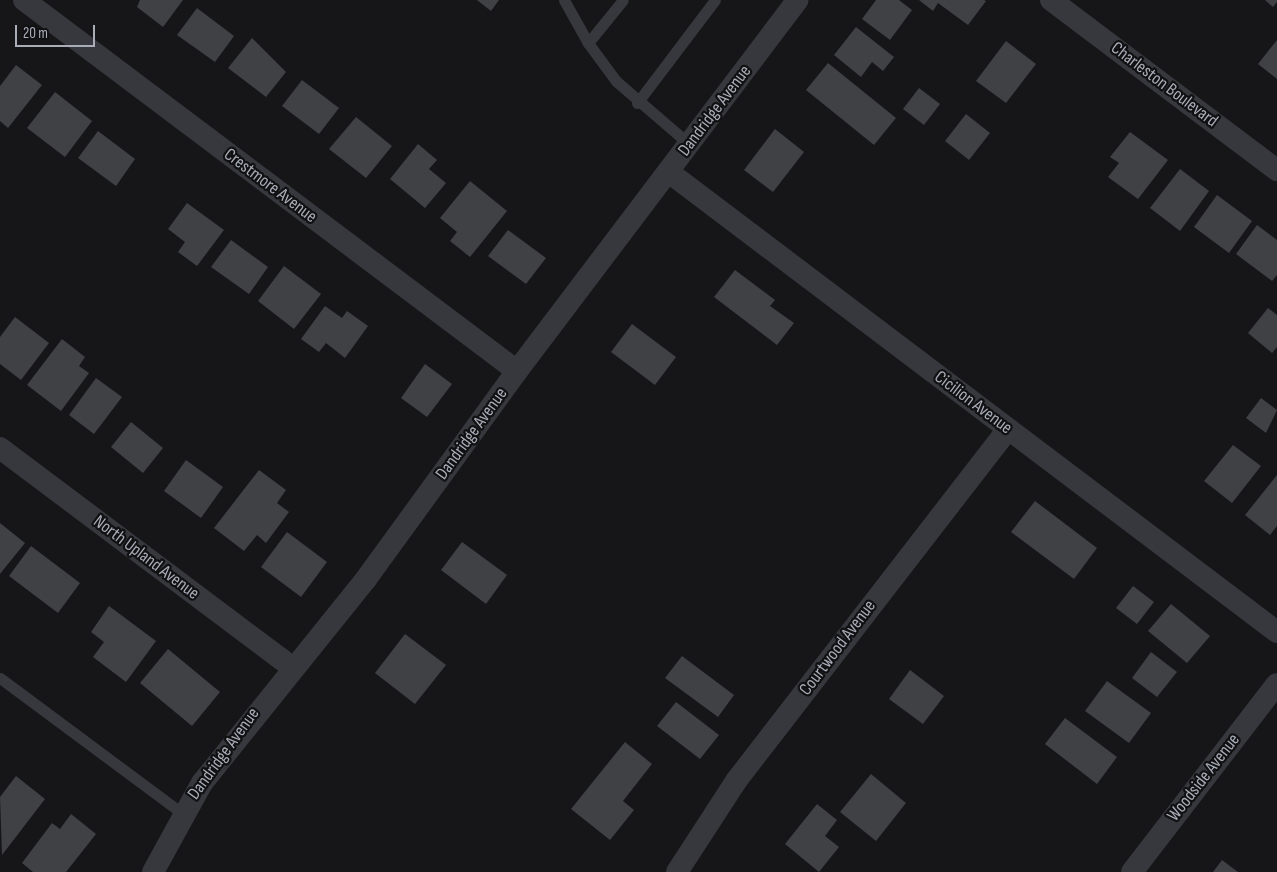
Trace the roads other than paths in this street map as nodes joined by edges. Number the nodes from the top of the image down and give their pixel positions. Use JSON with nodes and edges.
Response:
{"nodes":[{"id":1,"x":24,"y":0,"type":"edge"},
{"id":2,"x":564,"y":0,"type":"edge"},
{"id":3,"x":622,"y":0,"type":"edge"},
{"id":4,"x":715,"y":0,"type":"edge"},
{"id":5,"x":798,"y":0,"type":"edge"},
{"id":6,"x":1051,"y":0,"type":"edge"},
{"id":7,"x":588,"y":43,"type":"junction"},
{"id":8,"x":637,"y":103,"type":"junction"},
{"id":9,"x":689,"y":144,"type":"junction"},
{"id":10,"x":1277,"y":170,"type":"edge"},
{"id":11,"x":670,"y":173,"type":"junction"},
{"id":12,"x":516,"y":371,"type":"junction"},
{"id":13,"x":1008,"y":429,"type":"junction"},
{"id":14,"x":0,"y":448,"type":"edge"},
{"id":15,"x":1277,"y":632,"type":"edge"},
{"id":16,"x":292,"y":668,"type":"junction"},
{"id":17,"x":0,"y":678,"type":"edge"},
{"id":18,"x":1277,"y":684,"type":"edge"},
{"id":19,"x":182,"y":813,"type":"junction"},
{"id":20,"x":153,"y":872,"type":"edge"},
{"id":21,"x":677,"y":872,"type":"edge"},
{"id":22,"x":1132,"y":872,"type":"edge"}],
"edges":[{"from":1,"to":12,"type":"street","name":"Crestmore Avenue"},
{"from":2,"to":7,"type":"lane"},
{"from":3,"to":7,"type":"lane"},
{"from":4,"to":8,"type":"lane"},
{"from":5,"to":9,"type":"street","name":"Dandridge Avenue"},
{"from":6,"to":10,"type":"street","name":"Charleston Boulevard"},
{"from":7,"to":8,"type":"lane"},
{"from":8,"to":9,"type":"lane"},
{"from":9,"to":11,"type":"street","name":"Dandridge Avenue"},
{"from":11,"to":12,"type":"street","name":"Dandridge Avenue"},
{"from":11,"to":13,"type":"street","name":"Cicilion Avenue"},
{"from":12,"to":16,"type":"street","name":"Dandridge Avenue"},
{"from":13,"to":15,"type":"street","name":"Cicilion Avenue"},
{"from":13,"to":21,"type":"street","name":"Courtwood Avenue"},
{"from":14,"to":16,"type":"street","name":"North Upland Avenue"},
{"from":16,"to":19,"type":"street","name":"Dandridge Avenue"},
{"from":17,"to":19,"type":"lane"},
{"from":18,"to":22,"type":"street","name":"Woodside Avenue"},
{"from":19,"to":20,"type":"street","name":"Dandridge Avenue"}]}
